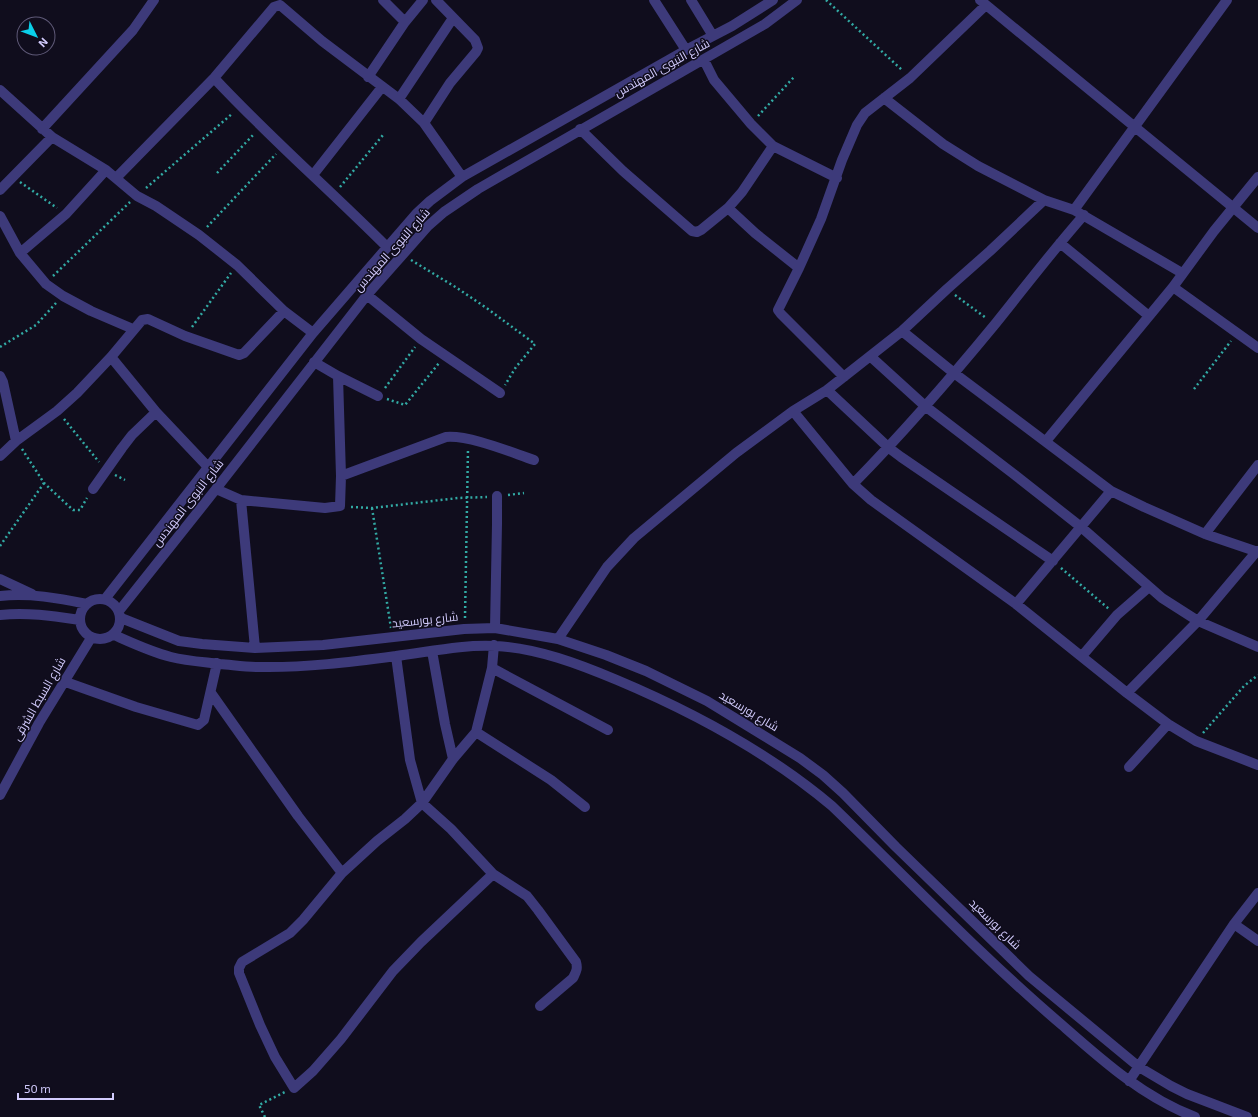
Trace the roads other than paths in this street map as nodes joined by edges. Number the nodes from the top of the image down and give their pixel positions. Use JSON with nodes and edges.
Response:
{"nodes":[{"id":1,"x":154,"y":0,"type":"edge"},
{"id":2,"x":383,"y":0,"type":"edge"},
{"id":3,"x":423,"y":0,"type":"edge"},
{"id":4,"x":436,"y":0,"type":"edge"},
{"id":5,"x":654,"y":0,"type":"edge"},
{"id":6,"x":691,"y":0,"type":"edge"},
{"id":7,"x":773,"y":0,"type":"edge"},
{"id":8,"x":798,"y":0,"type":"edge"},
{"id":9,"x":1227,"y":0,"type":"edge"},
{"id":10,"x":983,"y":3,"type":"edge"},
{"id":11,"x":453,"y":18,"type":"junction"},
{"id":12,"x":405,"y":22,"type":"junction"},
{"id":13,"x":713,"y":36,"type":"junction"},
{"id":14,"x":686,"y":50,"type":"junction"},
{"id":15,"x":704,"y":60,"type":"junction"},
{"id":16,"x":368,"y":77,"type":"junction"},
{"id":17,"x":214,"y":78,"type":"junction"},
{"id":18,"x":382,"y":87,"type":"junction"},
{"id":19,"x":0,"y":90,"type":"edge"},
{"id":20,"x":884,"y":98,"type":"junction"},
{"id":21,"x":399,"y":99,"type":"junction"},
{"id":22,"x":424,"y":123,"type":"junction"},
{"id":23,"x":1135,"y":126,"type":"junction"},
{"id":24,"x":42,"y":129,"type":"junction"},
{"id":25,"x":580,"y":129,"type":"junction"},
{"id":26,"x":52,"y":137,"type":"junction"},
{"id":27,"x":773,"y":146,"type":"junction"},
{"id":28,"x":106,"y":170,"type":"junction"},
{"id":29,"x":313,"y":175,"type":"junction"},
{"id":30,"x":1258,"y":177,"type":"edge"},
{"id":31,"x":116,"y":178,"type":"junction"},
{"id":32,"x":462,"y":178,"type":"junction"},
{"id":33,"x":837,"y":178,"type":"junction"},
{"id":34,"x":0,"y":190,"type":"edge"},
{"id":35,"x":1044,"y":200,"type":"junction"},
{"id":36,"x":1234,"y":207,"type":"junction"},
{"id":37,"x":728,"y":208,"type":"junction"},
{"id":38,"x":1074,"y":210,"type":"junction"},
{"id":39,"x":1084,"y":215,"type":"junction"},
{"id":40,"x":0,"y":216,"type":"edge"},
{"id":41,"x":1258,"y":228,"type":"edge"},
{"id":42,"x":1060,"y":243,"type":"junction"},
{"id":43,"x":387,"y":247,"type":"junction"},
{"id":44,"x":20,"y":253,"type":"junction"},
{"id":45,"x":799,"y":268,"type":"junction"},
{"id":46,"x":1182,"y":273,"type":"junction"},
{"id":47,"x":1173,"y":287,"type":"junction"},
{"id":48,"x":367,"y":295,"type":"junction"},
{"id":49,"x":284,"y":311,"type":"junction"},
{"id":50,"x":1150,"y":316,"type":"junction"},
{"id":51,"x":133,"y":329,"type":"junction"},
{"id":52,"x":902,"y":331,"type":"junction"},
{"id":53,"x":313,"y":334,"type":"junction"},
{"id":54,"x":1258,"y":348,"type":"edge"},
{"id":55,"x":870,"y":356,"type":"junction"},
{"id":56,"x":111,"y":357,"type":"junction"},
{"id":57,"x":314,"y":362,"type":"junction"},
{"id":58,"x":954,"y":372,"type":"junction"},
{"id":59,"x":338,"y":376,"type":"junction"},
{"id":60,"x":844,"y":377,"type":"junction"},
{"id":61,"x":1,"y":381,"type":"edge"},
{"id":62,"x":828,"y":390,"type":"junction"},
{"id":63,"x":500,"y":393,"type":"road end"},
{"id":64,"x":378,"y":396,"type":"road end"},
{"id":65,"x":925,"y":406,"type":"junction"},
{"id":66,"x":793,"y":411,"type":"junction"},
{"id":67,"x":156,"y":412,"type":"junction"},
{"id":68,"x":16,"y":441,"type":"junction"},
{"id":69,"x":1046,"y":441,"type":"junction"},
{"id":70,"x":889,"y":448,"type":"junction"},
{"id":71,"x":0,"y":456,"type":"edge"},
{"id":72,"x":534,"y":460,"type":"dead end"},
{"id":73,"x":1258,"y":465,"type":"edge"},
{"id":74,"x":208,"y":467,"type":"junction"},
{"id":75,"x":341,"y":476,"type":"junction"},
{"id":76,"x":853,"y":484,"type":"junction"},
{"id":77,"x":93,"y":489,"type":"road end"},
{"id":78,"x":216,"y":489,"type":"junction"},
{"id":79,"x":1111,"y":491,"type":"junction"},
{"id":80,"x":497,"y":496,"type":"road end"},
{"id":81,"x":241,"y":500,"type":"junction"},
{"id":82,"x":1081,"y":527,"type":"junction"},
{"id":83,"x":1205,"y":534,"type":"junction"},
{"id":84,"x":1257,"y":551,"type":"edge"},
{"id":85,"x":1053,"y":561,"type":"junction"},
{"id":86,"x":0,"y":579,"type":"edge"},
{"id":87,"x":1149,"y":587,"type":"junction"},
{"id":88,"x":0,"y":596,"type":"edge"},
{"id":89,"x":35,"y":596,"type":"junction"},
{"id":90,"x":105,"y":599,"type":"junction"},
{"id":91,"x":87,"y":604,"type":"junction"},
{"id":92,"x":1016,"y":604,"type":"junction"},
{"id":93,"x":120,"y":614,"type":"junction"},
{"id":94,"x":0,"y":615,"type":"edge"},
{"id":95,"x":80,"y":620,"type":"junction"},
{"id":96,"x":1198,"y":621,"type":"junction"},
{"id":97,"x":495,"y":628,"type":"junction"},
{"id":98,"x":114,"y":635,"type":"junction"},
{"id":99,"x":91,"y":638,"type":"junction"},
{"id":100,"x":558,"y":639,"type":"junction"},
{"id":101,"x":494,"y":645,"type":"junction"},
{"id":102,"x":1258,"y":647,"type":"edge"},
{"id":103,"x":255,"y":648,"type":"junction"},
{"id":104,"x":432,"y":651,"type":"junction"},
{"id":105,"x":606,"y":655,"type":"junction"},
{"id":106,"x":396,"y":656,"type":"junction"},
{"id":107,"x":1082,"y":656,"type":"junction"},
{"id":108,"x":217,"y":664,"type":"junction"},
{"id":109,"x":492,"y":668,"type":"junction"},
{"id":110,"x":598,"y":672,"type":"junction"},
{"id":111,"x":63,"y":682,"type":"junction"},
{"id":112,"x":211,"y":693,"type":"junction"},
{"id":113,"x":1127,"y":693,"type":"junction"},
{"id":114,"x":1168,"y":724,"type":"junction"},
{"id":115,"x":608,"y":730,"type":"dead end"},
{"id":116,"x":476,"y":732,"type":"junction"},
{"id":117,"x":453,"y":759,"type":"junction"},
{"id":118,"x":1258,"y":766,"type":"edge"},
{"id":119,"x":1129,"y":767,"type":"dead end"},
{"id":120,"x":0,"y":795,"type":"edge"},
{"id":121,"x":422,"y":802,"type":"junction"},
{"id":122,"x":585,"y":807,"type":"dead end"},
{"id":123,"x":342,"y":873,"type":"junction"},
{"id":124,"x":493,"y":874,"type":"junction"},
{"id":125,"x":1258,"y":893,"type":"edge"},
{"id":126,"x":1234,"y":924,"type":"junction"},
{"id":127,"x":1258,"y":941,"type":"edge"},
{"id":128,"x":540,"y":1006,"type":"dead end"},
{"id":129,"x":1139,"y":1067,"type":"junction"},
{"id":130,"x":1129,"y":1081,"type":"junction"},
{"id":131,"x":1195,"y":1117,"type":"edge"},
{"id":132,"x":1247,"y":1117,"type":"edge"}],
"edges":[{"from":1,"to":24,"type":"street"},
{"from":2,"to":12,"type":"street"},
{"from":3,"to":12,"type":"street"},
{"from":4,"to":11,"type":"street"},
{"from":5,"to":14,"type":"street"},
{"from":6,"to":13,"type":"street"},
{"from":7,"to":13,"type":"street","name":"شارع النبوى المهندس"},
{"from":8,"to":15,"type":"street","name":"شارع النبوى المهندس"},
{"from":9,"to":23,"type":"street"},
{"from":10,"to":20,"type":"street"},
{"from":10,"to":23,"type":"street"},
{"from":11,"to":21,"type":"street"},
{"from":11,"to":22,"type":"street"},
{"from":12,"to":16,"type":"street"},
{"from":13,"to":14,"type":"street","name":"شارع النبوى المهندس"},
{"from":14,"to":32,"type":"street","name":"شارع النبوى المهندس"},
{"from":15,"to":25,"type":"street","name":"شارع النبوى المهندس"},
{"from":15,"to":27,"type":"street"},
{"from":16,"to":17,"type":"street"},
{"from":16,"to":18,"type":"street"},
{"from":17,"to":29,"type":"street"},
{"from":17,"to":31,"type":"street"},
{"from":18,"to":21,"type":"street"},
{"from":18,"to":29,"type":"street"},
{"from":19,"to":24,"type":"street"},
{"from":20,"to":33,"type":"street"},
{"from":20,"to":35,"type":"street"},
{"from":21,"to":22,"type":"street"},
{"from":22,"to":32,"type":"street"},
{"from":23,"to":36,"type":"street"},
{"from":23,"to":38,"type":"street"},
{"from":24,"to":26,"type":"street"},
{"from":25,"to":37,"type":"street"},
{"from":25,"to":48,"type":"street","name":"شارع النبوى المهندس"},
{"from":26,"to":28,"type":"street"},
{"from":26,"to":34,"type":"street"},
{"from":27,"to":33,"type":"street"},
{"from":27,"to":37,"type":"street"},
{"from":28,"to":31,"type":"street"},
{"from":28,"to":44,"type":"street"},
{"from":29,"to":43,"type":"street"},
{"from":30,"to":36,"type":"street"},
{"from":31,"to":49,"type":"street"},
{"from":32,"to":43,"type":"street","name":"شارع النبوى المهندس"},
{"from":33,"to":45,"type":"street"},
{"from":35,"to":38,"type":"street"},
{"from":35,"to":52,"type":"street"},
{"from":36,"to":41,"type":"street"},
{"from":36,"to":46,"type":"street"},
{"from":37,"to":45,"type":"street"},
{"from":38,"to":39,"type":"street"},
{"from":39,"to":42,"type":"street"},
{"from":39,"to":46,"type":"street"},
{"from":40,"to":44,"type":"street"},
{"from":42,"to":50,"type":"street"},
{"from":42,"to":58,"type":"street"},
{"from":43,"to":53,"type":"street","name":"شارع النبوى المهندس"},
{"from":44,"to":51,"type":"street"},
{"from":45,"to":60,"type":"street"},
{"from":46,"to":47,"type":"street"},
{"from":47,"to":50,"type":"street"},
{"from":47,"to":54,"type":"street"},
{"from":48,"to":57,"type":"street","name":"شارع النبوى المهندس"},
{"from":48,"to":63,"type":"street"},
{"from":49,"to":51,"type":"street"},
{"from":49,"to":53,"type":"street"},
{"from":50,"to":69,"type":"street"},
{"from":51,"to":56,"type":"street"},
{"from":52,"to":55,"type":"street"},
{"from":52,"to":58,"type":"street"},
{"from":53,"to":74,"type":"street","name":"شارع النبوى المهندس"},
{"from":55,"to":60,"type":"street"},
{"from":55,"to":65,"type":"street"},
{"from":56,"to":67,"type":"street"},
{"from":56,"to":68,"type":"street"},
{"from":57,"to":59,"type":"street"},
{"from":57,"to":78,"type":"street","name":"شارع النبوى المهندس"},
{"from":58,"to":65,"type":"street"},
{"from":58,"to":69,"type":"street"},
{"from":59,"to":64,"type":"street"},
{"from":59,"to":75,"type":"street"},
{"from":60,"to":62,"type":"street"},
{"from":61,"to":68,"type":"street"},
{"from":62,"to":66,"type":"street"},
{"from":62,"to":70,"type":"street"},
{"from":65,"to":70,"type":"street"},
{"from":65,"to":82,"type":"street"},
{"from":66,"to":76,"type":"street"},
{"from":66,"to":100,"type":"street"},
{"from":67,"to":74,"type":"street"},
{"from":67,"to":77,"type":"street"},
{"from":68,"to":71,"type":"street"},
{"from":69,"to":79,"type":"street"},
{"from":70,"to":76,"type":"street"},
{"from":70,"to":85,"type":"street"},
{"from":72,"to":75,"type":"street"},
{"from":73,"to":83,"type":"street"},
{"from":74,"to":90,"type":"street","name":"شارع النبوى المهندس"},
{"from":75,"to":81,"type":"street"},
{"from":76,"to":92,"type":"street"},
{"from":78,"to":81,"type":"street"},
{"from":78,"to":93,"type":"street","name":"شارع النبوى المهندس"},
{"from":79,"to":82,"type":"street"},
{"from":79,"to":83,"type":"street"},
{"from":80,"to":97,"type":"street"},
{"from":81,"to":103,"type":"street"},
{"from":82,"to":85,"type":"street"},
{"from":82,"to":87,"type":"street"},
{"from":83,"to":84,"type":"street"},
{"from":84,"to":96,"type":"street"},
{"from":85,"to":92,"type":"street"},
{"from":86,"to":89,"type":"street"},
{"from":87,"to":96,"type":"street"},
{"from":87,"to":107,"type":"street"},
{"from":88,"to":89,"type":"street"},
{"from":89,"to":91,"type":"street"},
{"from":90,"to":91,"type":"street"},
{"from":90,"to":93,"type":"street"},
{"from":91,"to":95,"type":"street"},
{"from":92,"to":107,"type":"street"},
{"from":93,"to":98,"type":"street"},
{"from":93,"to":103,"type":"street","name":"شارع بورسعيد"},
{"from":94,"to":95,"type":"street"},
{"from":95,"to":99,"type":"street"},
{"from":96,"to":102,"type":"street"},
{"from":96,"to":113,"type":"street"},
{"from":97,"to":100,"type":"street","name":"شارع بورسعيد"},
{"from":97,"to":103,"type":"street","name":"شارع بورسعيد"},
{"from":98,"to":99,"type":"street"},
{"from":98,"to":108,"type":"street"},
{"from":99,"to":111,"type":"street","name":"شارع السبط الشرقى"},
{"from":100,"to":105,"type":"street","name":"شارع بورسعيد"},
{"from":101,"to":104,"type":"street"},
{"from":101,"to":109,"type":"street"},
{"from":101,"to":110,"type":"street"},
{"from":104,"to":106,"type":"street"},
{"from":104,"to":117,"type":"street"},
{"from":105,"to":110,"type":"street"},
{"from":105,"to":129,"type":"street","name":"شارع بورسعيد"},
{"from":106,"to":108,"type":"street"},
{"from":106,"to":121,"type":"street"},
{"from":107,"to":113,"type":"street"},
{"from":108,"to":112,"type":"street"},
{"from":109,"to":115,"type":"street"},
{"from":109,"to":116,"type":"street"},
{"from":110,"to":130,"type":"street"},
{"from":111,"to":112,"type":"street"},
{"from":111,"to":120,"type":"street","name":"شارع السبط الشرقى"},
{"from":112,"to":123,"type":"street"},
{"from":113,"to":114,"type":"street"},
{"from":114,"to":118,"type":"street"},
{"from":114,"to":119,"type":"street"},
{"from":116,"to":117,"type":"street"},
{"from":116,"to":122,"type":"street"},
{"from":117,"to":121,"type":"street"},
{"from":121,"to":123,"type":"street"},
{"from":121,"to":124,"type":"street"},
{"from":123,"to":124,"type":"street"},
{"from":124,"to":128,"type":"street"},
{"from":125,"to":126,"type":"street"},
{"from":126,"to":127,"type":"street"},
{"from":126,"to":129,"type":"street"},
{"from":129,"to":130,"type":"street"},
{"from":129,"to":132,"type":"street","name":"شارع بورسعيد"},
{"from":130,"to":131,"type":"street"}]}
